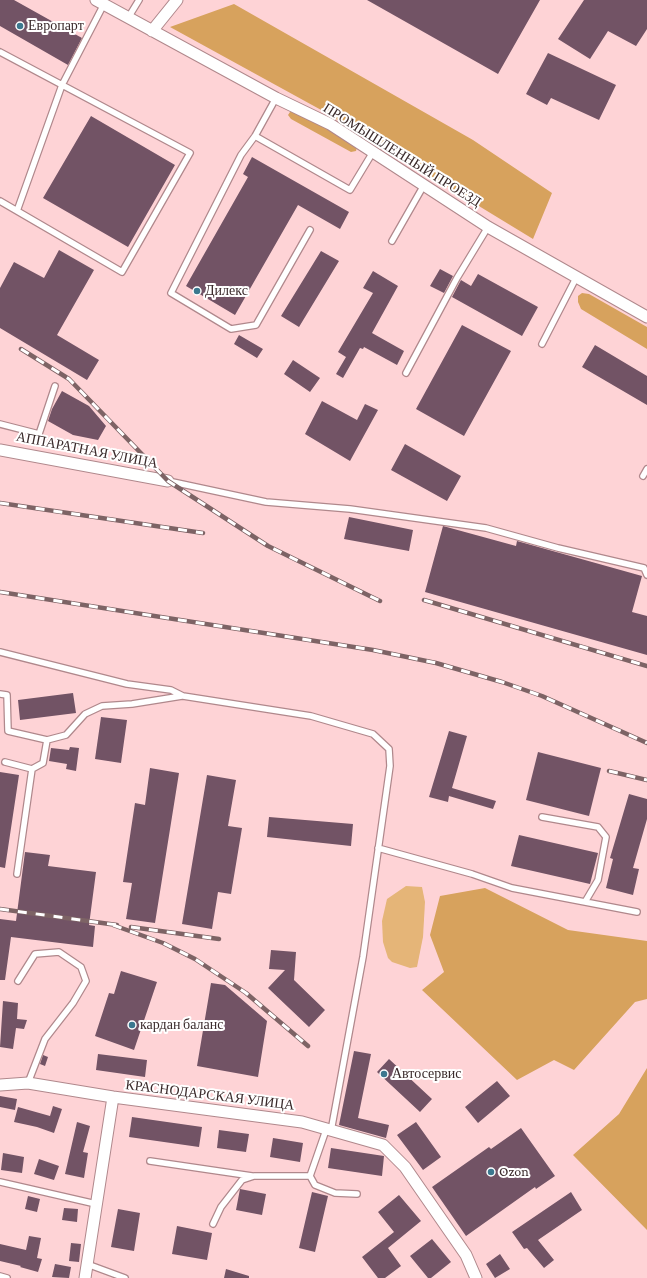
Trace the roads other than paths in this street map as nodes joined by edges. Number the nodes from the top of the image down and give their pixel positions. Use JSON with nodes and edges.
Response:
{"nodes":[{"id":1,"x":139,"y":0,"type":"edge"},
{"id":2,"x":177,"y":0,"type":"edge"},
{"id":3,"x":102,"y":1,"type":"edge"},
{"id":4,"x":128,"y":18,"type":"junction"},
{"id":5,"x":152,"y":31,"type":"junction"},
{"id":6,"x":0,"y":52,"type":"edge"},
{"id":7,"x":62,"y":85,"type":"junction"},
{"id":8,"x":276,"y":98,"type":"junction"},
{"id":9,"x":255,"y":136,"type":"junction"},
{"id":10,"x":374,"y":151,"type":"junction"},
{"id":11,"x":424,"y":186,"type":"junction"},
{"id":12,"x":0,"y":201,"type":"edge"},
{"id":13,"x":17,"y":211,"type":"junction"},
{"id":14,"x":488,"y":227,"type":"junction"},
{"id":15,"x":310,"y":230,"type":"dead end"},
{"id":16,"x":392,"y":241,"type":"dead end"},
{"id":17,"x":576,"y":278,"type":"junction"},
{"id":18,"x":647,"y":317,"type":"edge"},
{"id":19,"x":542,"y":344,"type":"dead end"},
{"id":20,"x":406,"y":373,"type":"dead end"},
{"id":21,"x":55,"y":386,"type":"dead end"},
{"id":22,"x":0,"y":424,"type":"edge"},
{"id":23,"x":0,"y":450,"type":"edge"},
{"id":24,"x":647,"y":469,"type":"edge"},
{"id":25,"x":643,"y":476,"type":"dead end"},
{"id":26,"x":168,"y":481,"type":"joint"},
{"id":27,"x":647,"y":575,"type":"edge"},
{"id":28,"x":0,"y":652,"type":"edge"},
{"id":29,"x":0,"y":694,"type":"edge"},
{"id":30,"x":182,"y":696,"type":"junction"},
{"id":31,"x":47,"y":740,"type":"junction"},
{"id":32,"x":5,"y":762,"type":"dead end"},
{"id":33,"x":32,"y":769,"type":"junction"},
{"id":34,"x":542,"y":817,"type":"dead end"},
{"id":35,"x":378,"y":848,"type":"junction"},
{"id":36,"x":17,"y":874,"type":"dead end"},
{"id":37,"x":584,"y":902,"type":"junction"},
{"id":38,"x":636,"y":912,"type":"dead end"},
{"id":39,"x":18,"y":981,"type":"dead end"},
{"id":40,"x":28,"y":1083,"type":"junction"},
{"id":41,"x":0,"y":1085,"type":"edge"},
{"id":42,"x":113,"y":1097,"type":"junction"},
{"id":43,"x":328,"y":1130,"type":"junction"},
{"id":44,"x":150,"y":1161,"type":"dead end"},
{"id":45,"x":254,"y":1176,"type":"junction"},
{"id":46,"x":310,"y":1176,"type":"junction"},
{"id":47,"x":0,"y":1182,"type":"edge"},
{"id":48,"x":357,"y":1194,"type":"dead end"},
{"id":49,"x":96,"y":1204,"type":"junction"},
{"id":50,"x":213,"y":1224,"type":"dead end"},
{"id":51,"x":87,"y":1264,"type":"junction"},
{"id":52,"x":0,"y":1276,"type":"edge"},
{"id":53,"x":7,"y":1278,"type":"edge"},
{"id":54,"x":85,"y":1278,"type":"edge"},
{"id":55,"x":125,"y":1278,"type":"edge"},
{"id":56,"x":476,"y":1278,"type":"edge"}],
"edges":[{"from":1,"to":4,"type":"lane"},
{"from":2,"to":5,"type":"street"},
{"from":3,"to":4,"type":"street","name":"ПРОМЫШЛЕННЫЙ ПРОЕЗД"},
{"from":3,"to":7,"type":"lane"},
{"from":4,"to":5,"type":"street","name":"ПРОМЫШЛЕННЫЙ ПРОЕЗД"},
{"from":5,"to":8,"type":"street","name":"ПРОМЫШЛЕННЫЙ ПРОЕЗД"},
{"from":6,"to":7,"type":"lane"},
{"from":7,"to":13,"type":"lane"},
{"from":7,"to":13,"type":"lane"},
{"from":8,"to":9,"type":"lane"},
{"from":8,"to":10,"type":"street","name":"ПРОМЫШЛЕННЫЙ ПРОЕЗД"},
{"from":9,"to":10,"type":"lane"},
{"from":9,"to":15,"type":"lane"},
{"from":10,"to":11,"type":"street","name":"ПРОМЫШЛЕННЫЙ ПРОЕЗД"},
{"from":11,"to":14,"type":"street","name":"ПРОМЫШЛЕННЫЙ ПРОЕЗД"},
{"from":11,"to":16,"type":"lane"},
{"from":12,"to":13,"type":"lane"},
{"from":14,"to":17,"type":"street","name":"ПРОМЫШЛЕННЫЙ ПРОЕЗД"},
{"from":14,"to":20,"type":"lane"},
{"from":17,"to":18,"type":"street","name":"ПРОМЫШЛЕННЫЙ ПРОЕЗД"},
{"from":17,"to":19,"type":"lane"},
{"from":21,"to":22,"type":"lane"},
{"from":23,"to":26,"type":"street","name":"АППАРАТНАЯ УЛИЦА"},
{"from":24,"to":25,"type":"lane"},
{"from":26,"to":27,"type":"lane"},
{"from":28,"to":30,"type":"lane"},
{"from":29,"to":31,"type":"lane"},
{"from":30,"to":31,"type":"lane"},
{"from":30,"to":35,"type":"lane"},
{"from":31,"to":33,"type":"lane"},
{"from":32,"to":33,"type":"lane"},
{"from":33,"to":36,"type":"lane"},
{"from":34,"to":37,"type":"lane"},
{"from":35,"to":37,"type":"lane"},
{"from":35,"to":43,"type":"lane"},
{"from":37,"to":38,"type":"lane"},
{"from":39,"to":40,"type":"lane"},
{"from":40,"to":41,"type":"street","name":"КРАСНОДАРСКАЯ УЛИЦА"},
{"from":40,"to":42,"type":"street","name":"КРАСНОДАРСКАЯ УЛИЦА"},
{"from":42,"to":43,"type":"street","name":"КРАСНОДАРСКАЯ УЛИЦА"},
{"from":42,"to":49,"type":"street"},
{"from":43,"to":46,"type":"lane"},
{"from":43,"to":56,"type":"street","name":"КРАСНОДАРСКАЯ УЛИЦА"},
{"from":44,"to":45,"type":"lane"},
{"from":45,"to":46,"type":"lane"},
{"from":45,"to":50,"type":"lane"},
{"from":46,"to":48,"type":"lane"},
{"from":47,"to":49,"type":"lane"},
{"from":49,"to":51,"type":"street"},
{"from":51,"to":54,"type":"street"},
{"from":51,"to":55,"type":"lane"},
{"from":52,"to":53,"type":"lane"}]}
